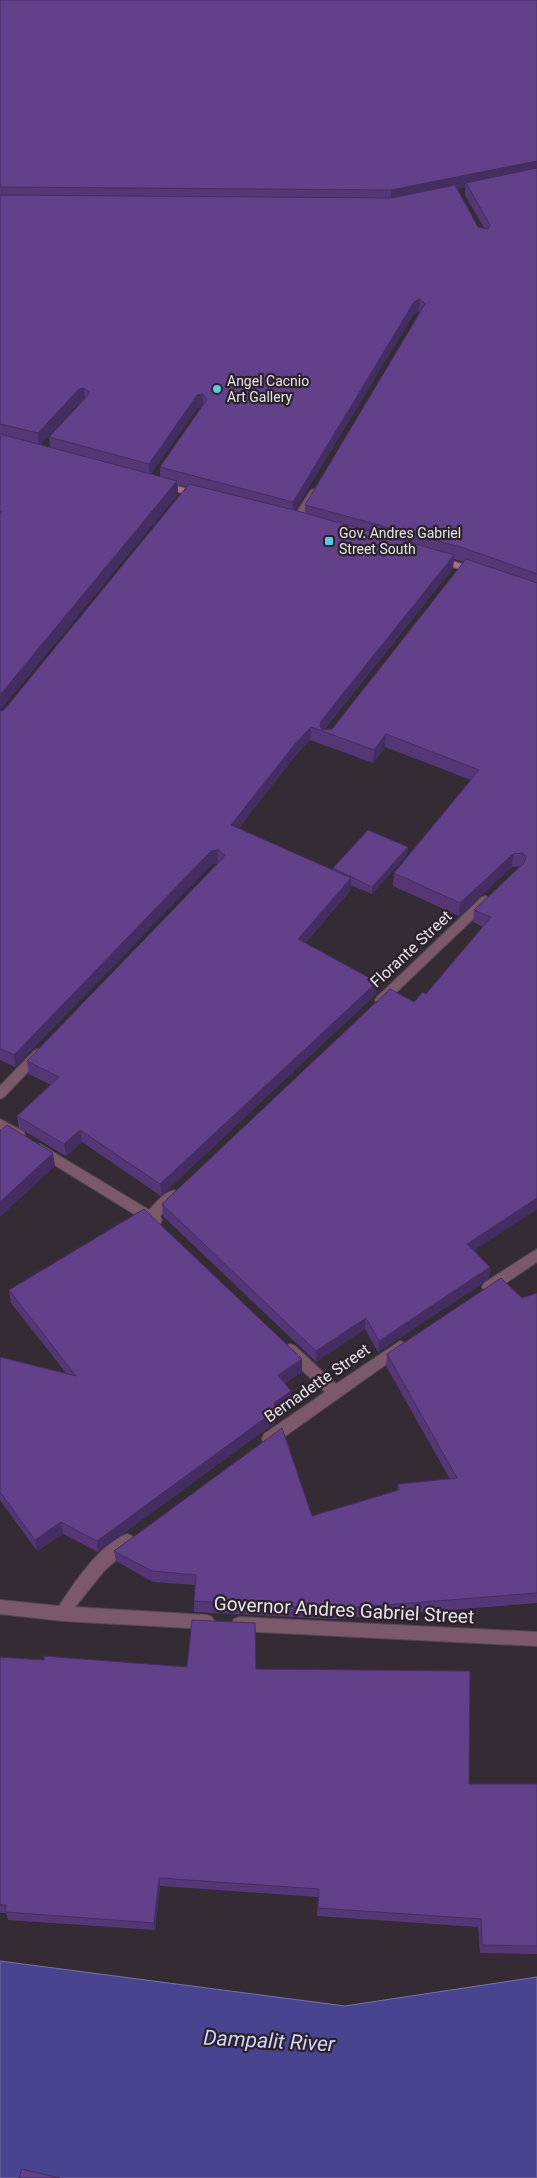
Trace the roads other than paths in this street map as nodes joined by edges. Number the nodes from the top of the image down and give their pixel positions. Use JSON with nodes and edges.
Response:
{"nodes":[{"id":1,"x":152,"y":482,"type":"edge"},
{"id":2,"x":318,"y":485,"type":"edge"},
{"id":3,"x":206,"y":497,"type":"edge"},
{"id":4,"x":297,"y":519,"type":"edge"},
{"id":5,"x":425,"y":556,"type":"edge"},
{"id":6,"x":480,"y":573,"type":"edge"},
{"id":7,"x":496,"y":891,"type":"edge"},
{"id":8,"x":374,"y":1006,"type":"edge"},
{"id":9,"x":47,"y":1044,"type":"edge"},
{"id":10,"x":0,"y":1094,"type":"edge"},
{"id":11,"x":0,"y":1124,"type":"edge"},
{"id":12,"x":180,"y":1189,"type":"edge"},
{"id":13,"x":151,"y":1216,"type":"junction"},
{"id":14,"x":165,"y":1229,"type":"edge"},
{"id":15,"x":537,"y":1255,"type":"edge"},
{"id":16,"x":480,"y":1293,"type":"edge"},
{"id":17,"x":278,"y":1337,"type":"edge"},
{"id":18,"x":415,"y":1337,"type":"edge"},
{"id":19,"x":334,"y":1391,"type":"junction"},
{"id":20,"x":254,"y":1449,"type":"edge"},
{"id":21,"x":136,"y":1536,"type":"edge"},
{"id":22,"x":0,"y":1608,"type":"edge"},
{"id":23,"x":63,"y":1614,"type":"junction"},
{"id":24,"x":537,"y":1639,"type":"edge"}],
"edges":[{"from":1,"to":3,"type":"main road"},
{"from":2,"to":4,"type":"street"},
{"from":5,"to":6,"type":"main road"},
{"from":7,"to":8,"type":"street","name":"Florante Street"},
{"from":9,"to":10,"type":"street"},
{"from":11,"to":13,"type":"street"},
{"from":12,"to":13,"type":"street"},
{"from":13,"to":14,"type":"street"},
{"from":15,"to":16,"type":"street"},
{"from":17,"to":19,"type":"street"},
{"from":18,"to":19,"type":"street","name":"Bernadette Street"},
{"from":19,"to":20,"type":"street","name":"Bernadette Street"},
{"from":21,"to":23,"type":"street"},
{"from":22,"to":23,"type":"street","name":"Governor Andres Gabriel Street"},
{"from":23,"to":24,"type":"street","name":"Governor Andres Gabriel Street"}]}
